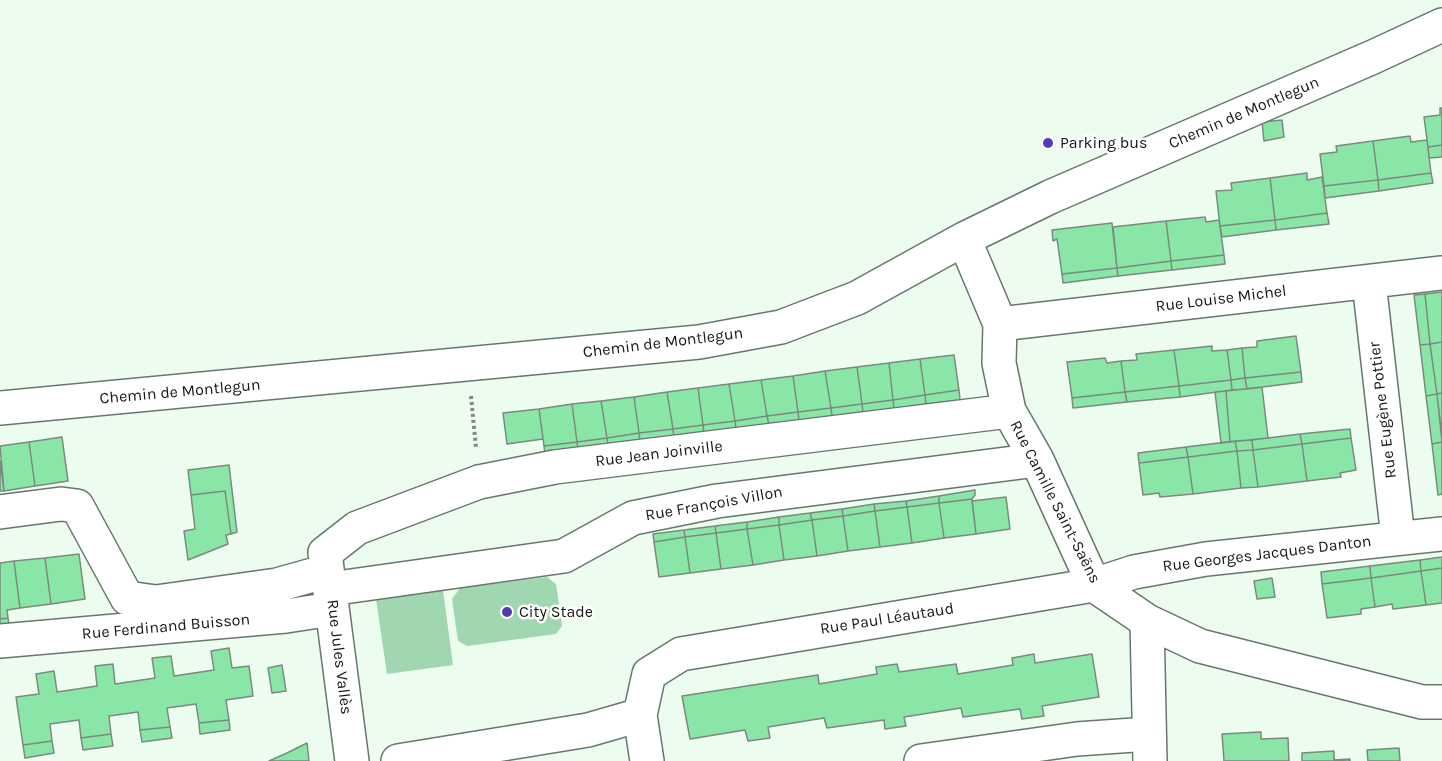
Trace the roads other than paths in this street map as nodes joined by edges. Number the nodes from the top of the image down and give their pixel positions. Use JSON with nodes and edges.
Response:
{"nodes":[{"id":1,"x":1442,"y":25,"type":"edge"},
{"id":2,"x":964,"y":239,"type":"junction"},
{"id":3,"x":1442,"y":273,"type":"edge"},
{"id":4,"x":1368,"y":282,"type":"junction"},
{"id":5,"x":1000,"y":324,"type":"junction"},
{"id":6,"x":0,"y":408,"type":"edge"},
{"id":7,"x":1009,"y":411,"type":"junction"},
{"id":8,"x":1037,"y":460,"type":"junction"},
{"id":9,"x":0,"y":512,"type":"edge"},
{"id":10,"x":1442,"y":534,"type":"edge"},
{"id":11,"x":1398,"y":538,"type":"junction"},
{"id":12,"x":329,"y":581,"type":"junction"},
{"id":13,"x":1094,"y":585,"type":"junction"},
{"id":14,"x":1147,"y":621,"type":"junction"},
{"id":15,"x":0,"y":640,"type":"edge"},
{"id":16,"x":1442,"y":702,"type":"edge"},
{"id":17,"x":640,"y":715,"type":"junction"},
{"id":18,"x":1149,"y":747,"type":"edge"},
{"id":19,"x":352,"y":761,"type":"edge"},
{"id":20,"x":398,"y":761,"type":"edge"},
{"id":21,"x":647,"y":761,"type":"edge"},
{"id":22,"x":921,"y":761,"type":"edge"}],
"edges":[{"from":1,"to":2,"type":"street","name":"Chemin de Montlegun"},
{"from":2,"to":5,"type":"street","name":"Rue Camille Saint-Saëns"},
{"from":2,"to":6,"type":"street","name":"Chemin de Montlegun"},
{"from":3,"to":4,"type":"street","name":"Rue Louise Michel"},
{"from":4,"to":5,"type":"street","name":"Rue Louise Michel"},
{"from":4,"to":11,"type":"street","name":"Rue Eugène Pottier"},
{"from":5,"to":7,"type":"street","name":"Rue Camille Saint-Saëns"},
{"from":7,"to":8,"type":"street","name":"Rue Camille Saint-Saëns"},
{"from":7,"to":12,"type":"street","name":"Rue Jean Joinville"},
{"from":8,"to":12,"type":"street","name":"Rue François Villon"},
{"from":8,"to":13,"type":"street","name":"Rue Camille Saint-Saëns"},
{"from":9,"to":12,"type":"street"},
{"from":10,"to":11,"type":"street","name":"Rue Georges Jacques Danton"},
{"from":11,"to":13,"type":"street","name":"Rue Georges Jacques Danton"},
{"from":12,"to":15,"type":"street","name":"Rue Ferdinand Buisson"},
{"from":12,"to":19,"type":"street","name":"Rue Jules Vallès"},
{"from":13,"to":14,"type":"street","name":"Rue Camille Saint-Saëns"},
{"from":13,"to":17,"type":"street","name":"Rue Paul Léautaud"},
{"from":14,"to":16,"type":"street","name":"Rue Camille Saint-Saëns"},
{"from":14,"to":18,"type":"street"},
{"from":17,"to":20,"type":"street"},
{"from":17,"to":21,"type":"street"},
{"from":18,"to":22,"type":"street"}]}
